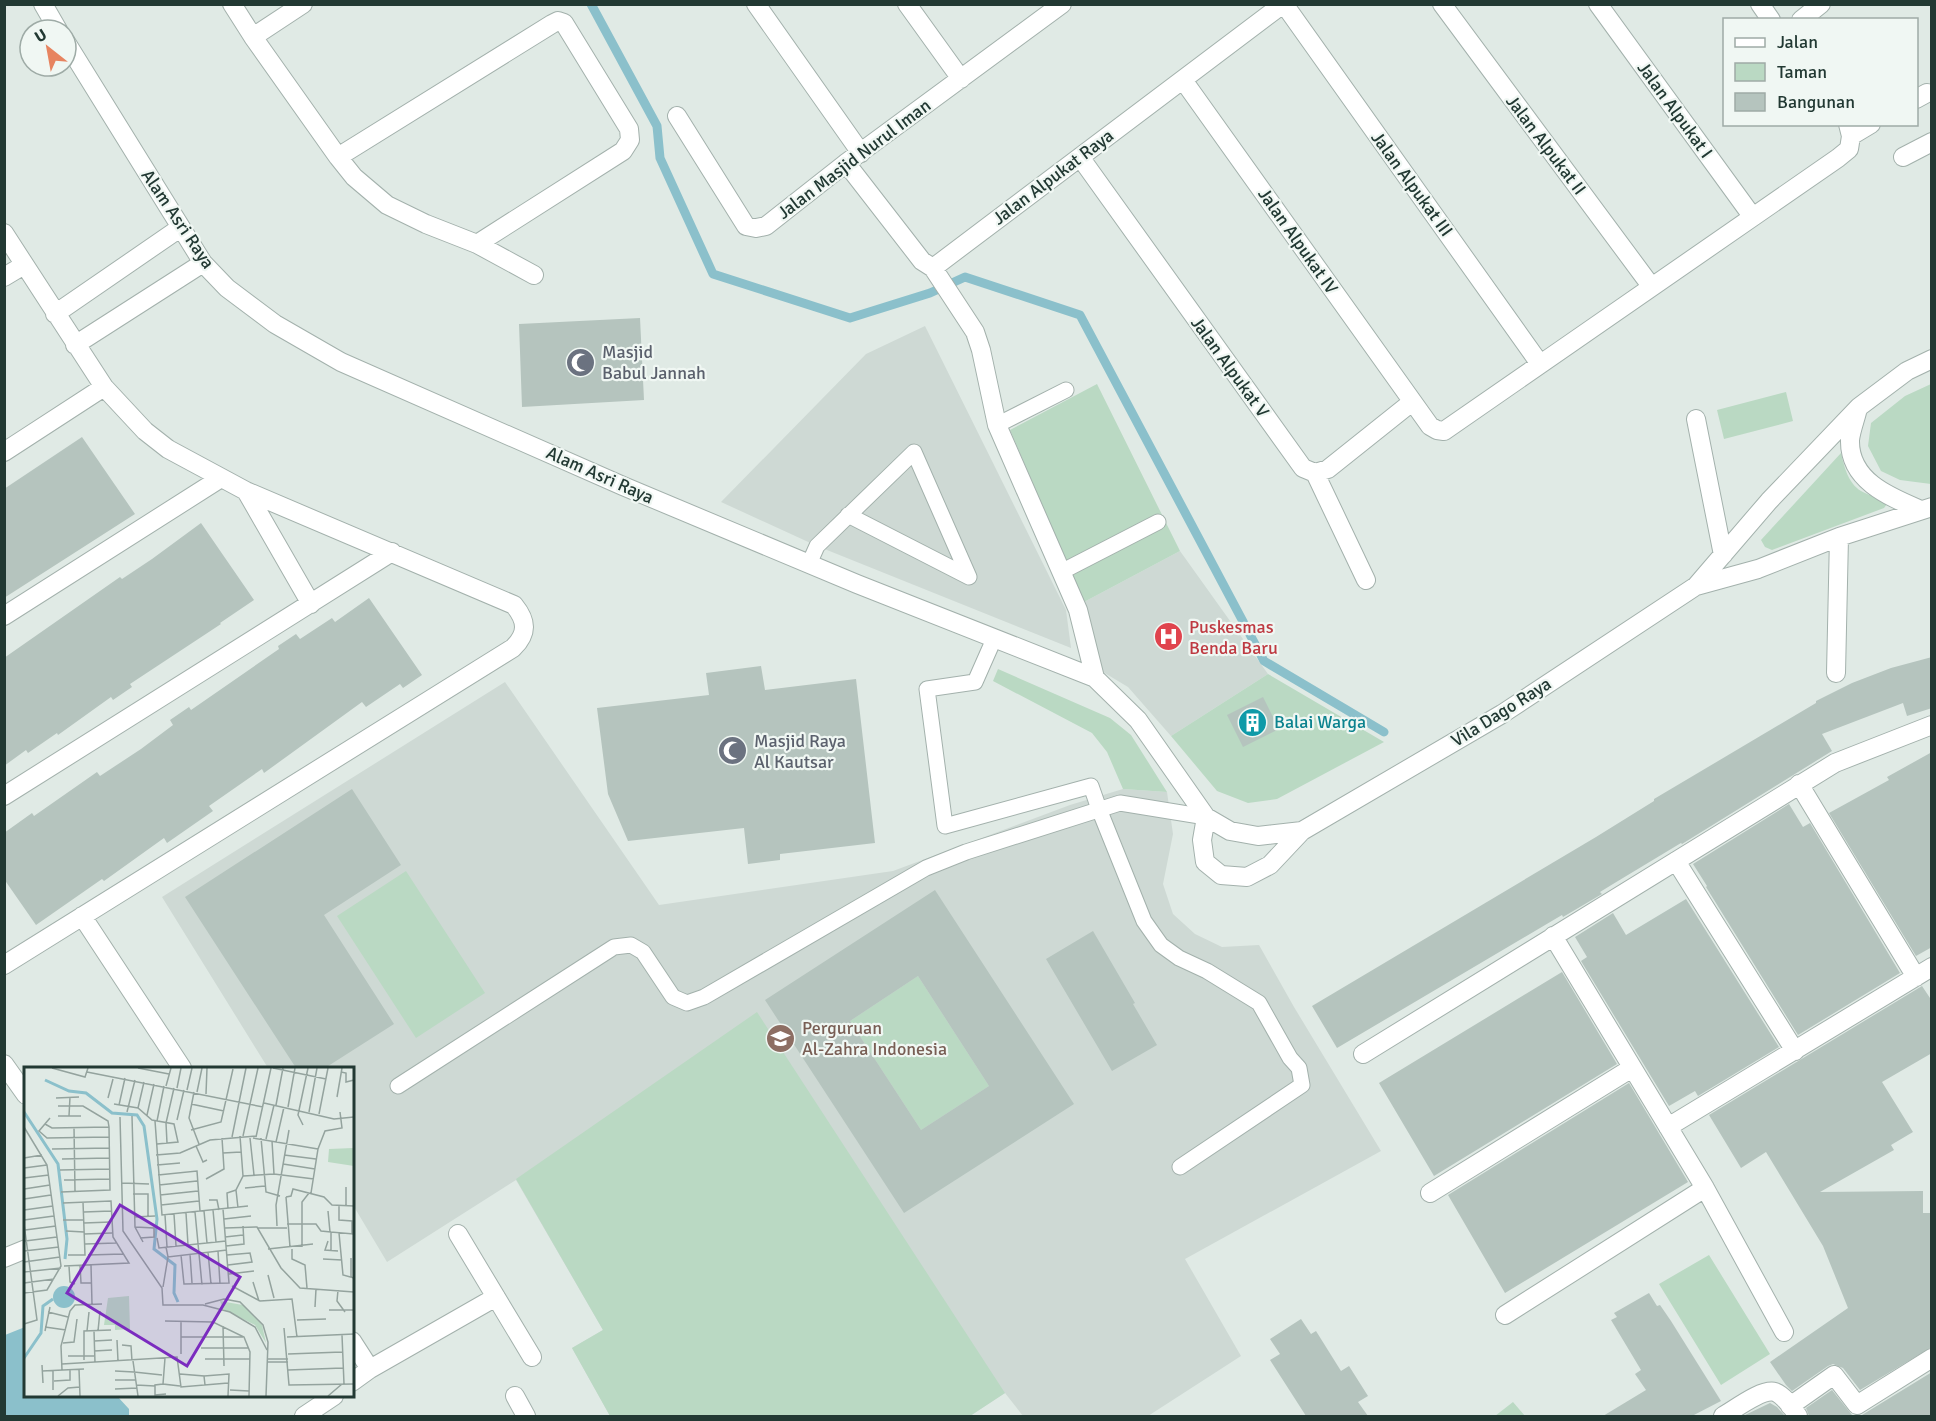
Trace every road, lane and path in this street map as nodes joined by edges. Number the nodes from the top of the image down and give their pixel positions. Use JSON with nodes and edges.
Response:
{"nodes":[{"id":1,"x":43,"y":4,"type":"edge"},
{"id":2,"x":232,"y":4,"type":"edge"},
{"id":3,"x":303,"y":4,"type":"edge"},
{"id":4,"x":756,"y":4,"type":"edge"},
{"id":5,"x":907,"y":4,"type":"edge"},
{"id":6,"x":1062,"y":4,"type":"edge"},
{"id":7,"x":1283,"y":4,"type":"edge"},
{"id":8,"x":1442,"y":4,"type":"edge"},
{"id":9,"x":1598,"y":4,"type":"edge"},
{"id":10,"x":1760,"y":4,"type":"edge"},
{"id":11,"x":1821,"y":4,"type":"edge"},
{"id":12,"x":51,"y":18,"type":"edge"},
{"id":13,"x":1770,"y":18,"type":"edge"},
{"id":14,"x":1804,"y":18,"type":"edge"},
{"id":15,"x":253,"y":37,"type":"junction"},
{"id":16,"x":78,"y":62,"type":"edge"},
{"id":17,"x":961,"y":79,"type":"junction"},
{"id":18,"x":1183,"y":80,"type":"junction"},
{"id":19,"x":677,"y":116,"type":"dead end"},
{"id":20,"x":1867,"y":126,"type":"edge"},
{"id":21,"x":1849,"y":136,"type":"edge"},
{"id":22,"x":1932,"y":142,"type":"edge"},
{"id":23,"x":338,"y":157,"type":"junction"},
{"id":24,"x":1080,"y":157,"type":"junction"},
{"id":25,"x":1903,"y":157,"type":"dead end"},
{"id":26,"x":853,"y":158,"type":"junction"},
{"id":27,"x":1752,"y":216,"type":"junction"},
{"id":28,"x":180,"y":228,"type":"junction"},
{"id":29,"x":4,"y":233,"type":"edge"},
{"id":30,"x":477,"y":244,"type":"junction"},
{"id":31,"x":203,"y":262,"type":"junction"},
{"id":32,"x":24,"y":265,"type":"junction"},
{"id":33,"x":933,"y":268,"type":"junction"},
{"id":34,"x":534,"y":275,"type":"dead end"},
{"id":35,"x":4,"y":277,"type":"edge"},
{"id":36,"x":1651,"y":286,"type":"junction"},
{"id":37,"x":55,"y":315,"type":"junction"},
{"id":38,"x":75,"y":345,"type":"junction"},
{"id":39,"x":1932,"y":359,"type":"edge"},
{"id":40,"x":1540,"y":364,"type":"junction"},
{"id":41,"x":104,"y":387,"type":"junction"},
{"id":42,"x":1066,"y":390,"type":"dead end"},
{"id":43,"x":1412,"y":402,"type":"junction"},
{"id":44,"x":1859,"y":407,"type":"junction"},
{"id":45,"x":1696,"y":419,"type":"dead end"},
{"id":46,"x":997,"y":425,"type":"junction"},
{"id":47,"x":4,"y":452,"type":"edge"},
{"id":48,"x":1315,"y":473,"type":"junction"},
{"id":49,"x":220,"y":478,"type":"junction"},
{"id":50,"x":246,"y":491,"type":"junction"},
{"id":51,"x":1926,"y":509,"type":"edge"},
{"id":52,"x":848,"y":515,"type":"junction"},
{"id":53,"x":1158,"y":522,"type":"dead end"},
{"id":54,"x":1839,"y":537,"type":"junction"},
{"id":55,"x":392,"y":552,"type":"junction"},
{"id":56,"x":1723,"y":555,"type":"junction"},
{"id":57,"x":809,"y":564,"type":"junction"},
{"id":58,"x":1061,"y":572,"type":"junction"},
{"id":59,"x":1366,"y":580,"type":"dead end"},
{"id":60,"x":1696,"y":586,"type":"junction"},
{"id":61,"x":312,"y":604,"type":"junction"},
{"id":62,"x":4,"y":616,"type":"edge"},
{"id":63,"x":994,"y":639,"type":"junction"},
{"id":64,"x":1836,"y":673,"type":"dead end"},
{"id":65,"x":1095,"y":678,"type":"junction"},
{"id":66,"x":1932,"y":725,"type":"edge"},
{"id":67,"x":1799,"y":784,"type":"junction"},
{"id":68,"x":4,"y":796,"type":"edge"},
{"id":69,"x":1099,"y":809,"type":"junction"},
{"id":70,"x":1206,"y":817,"type":"junction"},
{"id":71,"x":1302,"y":831,"type":"junction"},
{"id":72,"x":1676,"y":861,"type":"junction"},
{"id":73,"x":82,"y":916,"type":"junction"},
{"id":74,"x":1552,"y":936,"type":"junction"},
{"id":75,"x":4,"y":965,"type":"edge"},
{"id":76,"x":1924,"y":972,"type":"edge"},
{"id":77,"x":1795,"y":1051,"type":"junction"},
{"id":78,"x":1364,"y":1054,"type":"dead end"},
{"id":79,"x":4,"y":1064,"type":"edge"},
{"id":80,"x":181,"y":1067,"type":"edge"},
{"id":81,"x":1632,"y":1068,"type":"junction"},
{"id":82,"x":398,"y":1086,"type":"dead end"},
{"id":83,"x":24,"y":1092,"type":"edge"},
{"id":84,"x":1668,"y":1127,"type":"junction"},
{"id":85,"x":1180,"y":1167,"type":"dead end"},
{"id":86,"x":1705,"y":1188,"type":"junction"},
{"id":87,"x":1430,"y":1193,"type":"dead end"},
{"id":88,"x":458,"y":1234,"type":"dead end"},
{"id":89,"x":24,"y":1250,"type":"edge"},
{"id":90,"x":4,"y":1258,"type":"edge"},
{"id":91,"x":496,"y":1297,"type":"junction"},
{"id":92,"x":1505,"y":1315,"type":"dead end"},
{"id":93,"x":1784,"y":1332,"type":"dead end"},
{"id":94,"x":354,"y":1344,"type":"edge"},
{"id":95,"x":532,"y":1357,"type":"dead end"},
{"id":96,"x":1932,"y":1358,"type":"edge"},
{"id":97,"x":370,"y":1369,"type":"junction"},
{"id":98,"x":354,"y":1381,"type":"edge"},
{"id":99,"x":515,"y":1396,"type":"dead end"},
{"id":100,"x":331,"y":1397,"type":"edge"},
{"id":101,"x":1794,"y":1411,"type":"edge"},
{"id":102,"x":304,"y":1416,"type":"edge"},
{"id":103,"x":526,"y":1416,"type":"edge"},
{"id":104,"x":1723,"y":1416,"type":"edge"}],
"edges":[{"from":1,"to":12,"type":"street"},
{"from":2,"to":15,"type":"street"},
{"from":3,"to":15,"type":"street"},
{"from":4,"to":26,"type":"street"},
{"from":5,"to":17,"type":"street"},
{"from":6,"to":17,"type":"street","name":"Jalan Masjid Nurul Iman"},
{"from":7,"to":18,"type":"street","name":"Jalan Alpukat Raya"},
{"from":7,"to":40,"type":"street","name":"Jalan Alpukat III"},
{"from":8,"to":36,"type":"street","name":"Jalan Alpukat II"},
{"from":9,"to":27,"type":"street","name":"Jalan Alpukat I"},
{"from":10,"to":13,"type":"street"},
{"from":11,"to":14,"type":"street"},
{"from":15,"to":23,"type":"street"},
{"from":16,"to":28,"type":"street","name":"Alam Asri Raya"},
{"from":17,"to":26,"type":"street","name":"Jalan Masjid Nurul Iman"},
{"from":18,"to":24,"type":"street","name":"Jalan Alpukat Raya"},
{"from":18,"to":43,"type":"street","name":"Jalan Alpukat IV"},
{"from":19,"to":26,"type":"street","name":"Jalan Masjid Nurul Iman"},
{"from":20,"to":21,"type":"street"},
{"from":21,"to":27,"type":"street"},
{"from":22,"to":25,"type":"street"},
{"from":23,"to":30,"type":"street"},
{"from":23,"to":30,"type":"street"},
{"from":24,"to":33,"type":"street","name":"Jalan Alpukat Raya"},
{"from":24,"to":48,"type":"street","name":"Jalan Alpukat V"},
{"from":26,"to":33,"type":"street"},
{"from":27,"to":36,"type":"street"},
{"from":28,"to":31,"type":"street","name":"Alam Asri Raya"},
{"from":28,"to":37,"type":"street"},
{"from":29,"to":32,"type":"street"},
{"from":30,"to":34,"type":"street"},
{"from":31,"to":38,"type":"street"},
{"from":31,"to":57,"type":"street","name":"Alam Asri Raya"},
{"from":32,"to":35,"type":"street"},
{"from":32,"to":37,"type":"street"},
{"from":33,"to":46,"type":"street"},
{"from":36,"to":40,"type":"street"},
{"from":37,"to":38,"type":"street"},
{"from":38,"to":41,"type":"street"},
{"from":39,"to":44,"type":"street"},
{"from":40,"to":43,"type":"street","name":"Jalan Alpukat IV"},
{"from":41,"to":47,"type":"street"},
{"from":41,"to":49,"type":"street"},
{"from":42,"to":46,"type":"lane"},
{"from":43,"to":48,"type":"street"},
{"from":44,"to":51,"type":"street","name":"Vila Dago Raya"},
{"from":44,"to":56,"type":"street","name":"Vila Dago Raya"},
{"from":45,"to":56,"type":"street"},
{"from":46,"to":58,"type":"street"},
{"from":48,"to":59,"type":"street"},
{"from":49,"to":50,"type":"street"},
{"from":49,"to":62,"type":"street"},
{"from":50,"to":55,"type":"street"},
{"from":50,"to":61,"type":"street"},
{"from":51,"to":54,"type":"street","name":"Vila Dago Raya"},
{"from":52,"to":52,"type":"lane"},
{"from":52,"to":57,"type":"lane"},
{"from":53,"to":58,"type":"lane"},
{"from":54,"to":60,"type":"street","name":"Vila Dago Raya"},
{"from":54,"to":64,"type":"street"},
{"from":55,"to":61,"type":"street"},
{"from":55,"to":73,"type":"street"},
{"from":56,"to":60,"type":"street","name":"Vila Dago Raya"},
{"from":57,"to":63,"type":"street","name":"Alam Asri Raya"},
{"from":58,"to":65,"type":"street"},
{"from":60,"to":71,"type":"street","name":"Vila Dago Raya"},
{"from":61,"to":68,"type":"street"},
{"from":63,"to":65,"type":"street","name":"Alam Asri Raya"},
{"from":63,"to":69,"type":"lane"},
{"from":65,"to":70,"type":"street","name":"Alam Asri Raya"},
{"from":66,"to":67,"type":"street"},
{"from":67,"to":72,"type":"street"},
{"from":67,"to":76,"type":"street"},
{"from":69,"to":70,"type":"lane"},
{"from":69,"to":82,"type":"lane"},
{"from":69,"to":85,"type":"lane"},
{"from":70,"to":71,"type":"street","name":"Vila Dago Raya"},
{"from":70,"to":71,"type":"street","name":"Vila Dago Raya"},
{"from":72,"to":74,"type":"street"},
{"from":72,"to":77,"type":"street"},
{"from":73,"to":75,"type":"street"},
{"from":73,"to":80,"type":"street"},
{"from":74,"to":78,"type":"street"},
{"from":74,"to":81,"type":"street"},
{"from":76,"to":77,"type":"street"},
{"from":77,"to":84,"type":"street"},
{"from":79,"to":83,"type":"street"},
{"from":81,"to":84,"type":"street"},
{"from":81,"to":87,"type":"street"},
{"from":84,"to":86,"type":"street"},
{"from":86,"to":92,"type":"street"},
{"from":86,"to":93,"type":"street"},
{"from":88,"to":91,"type":"street"},
{"from":89,"to":90,"type":"street"},
{"from":91,"to":95,"type":"street"},
{"from":91,"to":97,"type":"street"},
{"from":94,"to":97,"type":"street"},
{"from":96,"to":101,"type":"street"},
{"from":97,"to":98,"type":"street"},
{"from":99,"to":103,"type":"street"},
{"from":100,"to":102,"type":"street"},
{"from":101,"to":104,"type":"street"}]}
